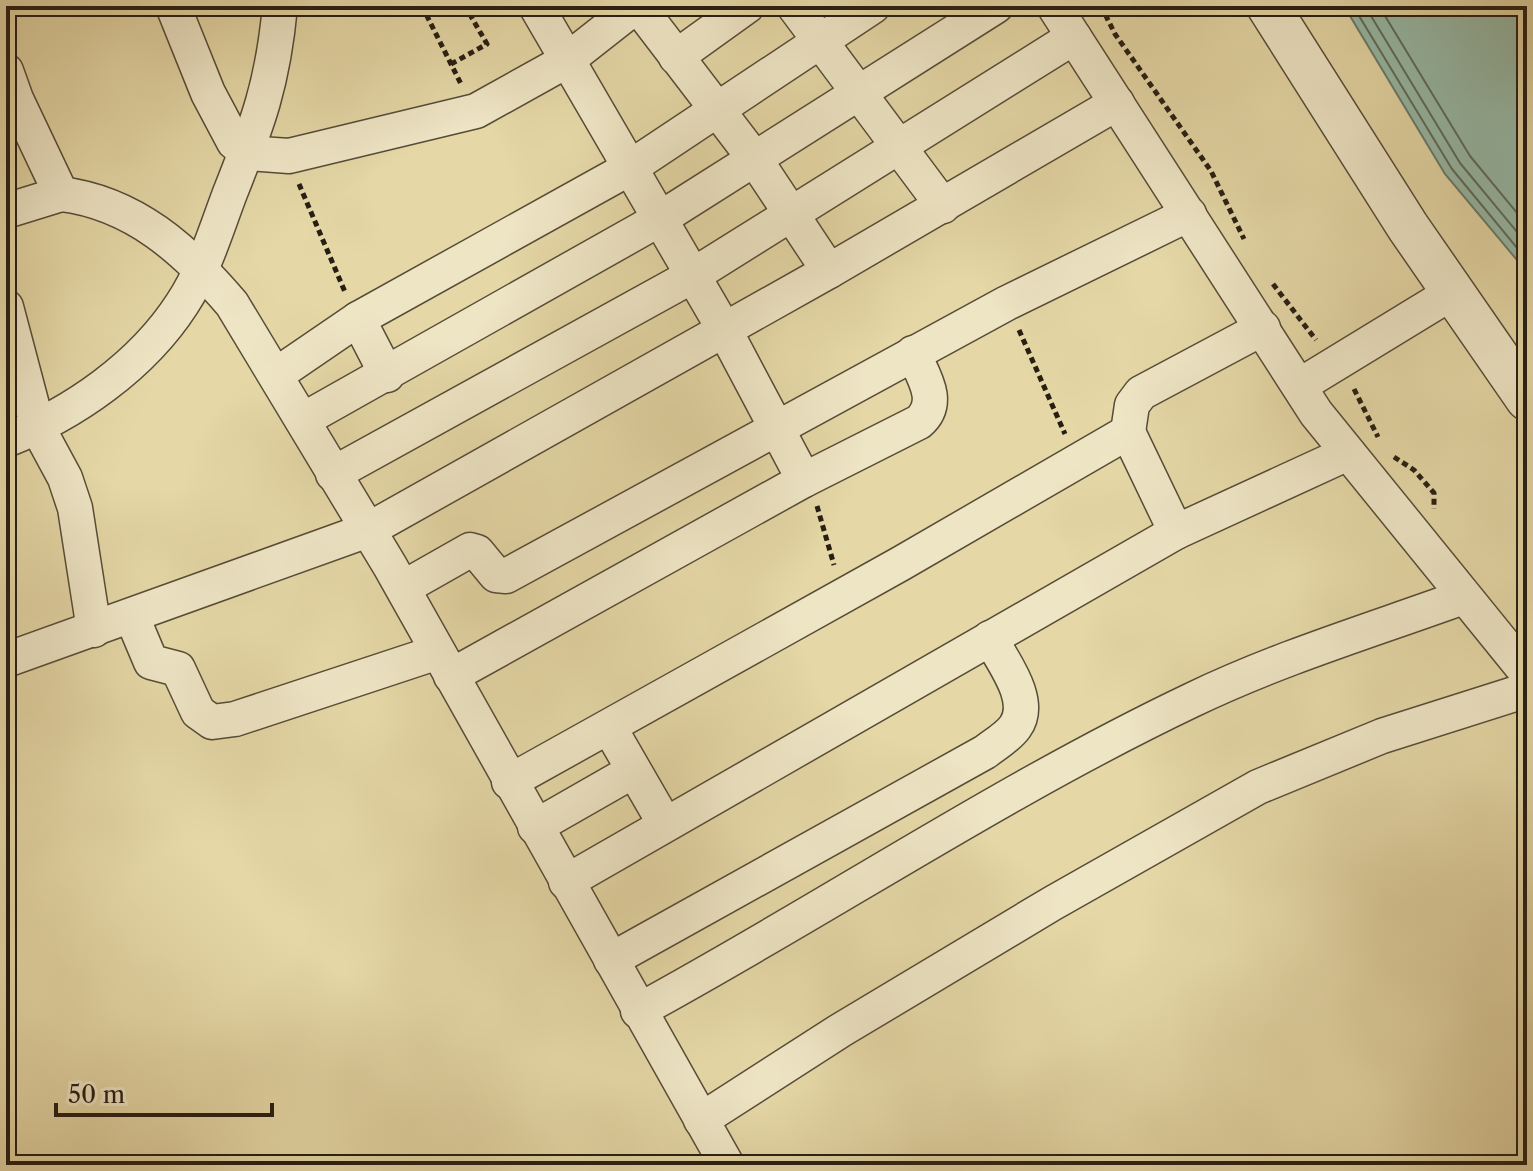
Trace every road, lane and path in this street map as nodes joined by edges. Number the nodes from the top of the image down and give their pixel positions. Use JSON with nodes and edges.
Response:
{"nodes":[{"id":1,"x":173,"y":6,"type":"edge"},
{"id":2,"x":280,"y":6,"type":"edge"},
{"id":3,"x":422,"y":6,"type":"edge"},
{"id":4,"x":465,"y":6,"type":"edge"},
{"id":5,"x":536,"y":6,"type":"edge"},
{"id":6,"x":637,"y":6,"type":"edge"},
{"id":7,"x":747,"y":6,"type":"edge"},
{"id":8,"x":794,"y":6,"type":"edge"},
{"id":9,"x":873,"y":6,"type":"edge"},
{"id":10,"x":996,"y":6,"type":"edge"},
{"id":11,"x":1054,"y":6,"type":"edge"},
{"id":12,"x":1101,"y":6,"type":"edge"},
{"id":13,"x":1268,"y":6,"type":"edge"},
{"id":14,"x":1074,"y":37,"type":"junction"},
{"id":15,"x":818,"y":41,"type":"junction"},
{"id":16,"x":676,"y":57,"type":"junction"},
{"id":17,"x":566,"y":61,"type":"junction"},
{"id":18,"x":451,"y":64,"type":"junction"},
{"id":19,"x":6,"y":71,"type":"edge"},
{"id":20,"x":857,"y":94,"type":"junction"},
{"id":21,"x":1117,"y":103,"type":"junction"},
{"id":22,"x":716,"y":108,"type":"junction"},
{"id":23,"x":476,"y":111,"type":"junction"},
{"id":24,"x":899,"y":149,"type":"junction"},
{"id":25,"x":247,"y":153,"type":"junction"},
{"id":26,"x":289,"y":156,"type":"junction"},
{"id":27,"x":754,"y":158,"type":"junction"},
{"id":28,"x":628,"y":169,"type":"junction"},
{"id":29,"x":61,"y":194,"type":"junction"},
{"id":30,"x":943,"y":206,"type":"junction"},
{"id":31,"x":6,"y":211,"type":"edge"},
{"id":32,"x":1189,"y":214,"type":"junction"},
{"id":33,"x":790,"y":215,"type":"junction"},
{"id":34,"x":658,"y":220,"type":"junction"},
{"id":35,"x":1247,"y":245,"type":"dead end"},
{"id":36,"x":201,"y":268,"type":"junction"},
{"id":37,"x":829,"y":271,"type":"junction"},
{"id":38,"x":692,"y":276,"type":"junction"},
{"id":39,"x":1272,"y":283,"type":"dead end"},
{"id":40,"x":1453,"y":292,"type":"junction"},
{"id":41,"x":1007,"y":303,"type":"junction"},
{"id":42,"x":6,"y":307,"type":"edge"},
{"id":43,"x":358,"y":319,"type":"junction"},
{"id":44,"x":1263,"y":328,"type":"junction"},
{"id":45,"x":724,"y":329,"type":"junction"},
{"id":46,"x":913,"y":353,"type":"junction"},
{"id":47,"x":1334,"y":363,"type":"junction"},
{"id":48,"x":276,"y":375,"type":"junction"},
{"id":49,"x":387,"y":375,"type":"junction"},
{"id":50,"x":1299,"y":386,"type":"junction"},
{"id":51,"x":1527,"y":399,"type":"edge"},
{"id":52,"x":303,"y":420,"type":"junction"},
{"id":53,"x":777,"y":426,"type":"junction"},
{"id":54,"x":38,"y":428,"type":"junction"},
{"id":55,"x":1128,"y":432,"type":"junction"},
{"id":56,"x":1379,"y":439,"type":"dead end"},
{"id":57,"x":6,"y":440,"type":"edge"},
{"id":58,"x":1385,"y":452,"type":"dead end"},
{"id":59,"x":1348,"y":453,"type":"junction"},
{"id":60,"x":1076,"y":460,"type":"junction"},
{"id":61,"x":333,"y":474,"type":"junction"},
{"id":62,"x":804,"y":480,"type":"junction"},
{"id":63,"x":368,"y":530,"type":"junction"},
{"id":64,"x":1176,"y":532,"type":"junction"},
{"id":65,"x":1434,"y":562,"type":"junction"},
{"id":66,"x":403,"y":588,"type":"junction"},
{"id":67,"x":851,"y":591,"type":"junction"},
{"id":68,"x":1463,"y":597,"type":"junction"},
{"id":69,"x":132,"y":617,"type":"junction"},
{"id":70,"x":94,"y":630,"type":"junction"},
{"id":71,"x":990,"y":638,"type":"junction"},
{"id":72,"x":6,"y":660,"type":"edge"},
{"id":73,"x":444,"y":664,"type":"junction"},
{"id":74,"x":1527,"y":673,"type":"edge"},
{"id":75,"x":1527,"y":690,"type":"edge"},
{"id":76,"x":609,"y":727,"type":"junction"},
{"id":77,"x":633,"y":771,"type":"junction"},
{"id":78,"x":509,"y":782,"type":"junction"},
{"id":79,"x":665,"y":824,"type":"junction"},
{"id":80,"x":535,"y":827,"type":"junction"},
{"id":81,"x":566,"y":882,"type":"junction"},
{"id":82,"x":611,"y":960,"type":"junction"},
{"id":83,"x":638,"y":1011,"type":"junction"},
{"id":84,"x":701,"y":1120,"type":"junction"},
{"id":85,"x":727,"y":1165,"type":"edge"}],
"edges":[{"from":1,"to":25,"type":"street"},
{"from":2,"to":25,"type":"street"},
{"from":3,"to":18,"type":"path"},
{"from":4,"to":18,"type":"path"},
{"from":5,"to":17,"type":"street"},
{"from":6,"to":16,"type":"street"},
{"from":6,"to":17,"type":"street"},
{"from":7,"to":16,"type":"street"},
{"from":8,"to":15,"type":"street"},
{"from":9,"to":15,"type":"street"},
{"from":10,"to":20,"type":"street"},
{"from":11,"to":14,"type":"street"},
{"from":12,"to":35,"type":"path"},
{"from":13,"to":40,"type":"street"},
{"from":14,"to":21,"type":"street"},
{"from":14,"to":24,"type":"street"},
{"from":15,"to":20,"type":"street"},
{"from":15,"to":22,"type":"street"},
{"from":16,"to":22,"type":"street"},
{"from":17,"to":23,"type":"street"},
{"from":17,"to":28,"type":"street"},
{"from":18,"to":23,"type":"path"},
{"from":19,"to":29,"type":"street"},
{"from":20,"to":24,"type":"street"},
{"from":20,"to":27,"type":"street"},
{"from":21,"to":30,"type":"street"},
{"from":21,"to":32,"type":"street"},
{"from":22,"to":27,"type":"street"},
{"from":22,"to":28,"type":"street"},
{"from":23,"to":26,"type":"street"},
{"from":24,"to":30,"type":"street"},
{"from":24,"to":33,"type":"street"},
{"from":25,"to":26,"type":"street"},
{"from":25,"to":36,"type":"street"},
{"from":26,"to":43,"type":"path"},
{"from":27,"to":33,"type":"street"},
{"from":27,"to":34,"type":"street"},
{"from":28,"to":34,"type":"street"},
{"from":28,"to":43,"type":"street"},
{"from":29,"to":31,"type":"street"},
{"from":29,"to":36,"type":"street"},
{"from":30,"to":37,"type":"street"},
{"from":32,"to":41,"type":"street"},
{"from":32,"to":44,"type":"street"},
{"from":33,"to":37,"type":"street"},
{"from":33,"to":38,"type":"street"},
{"from":34,"to":38,"type":"street"},
{"from":34,"to":49,"type":"street"},
{"from":36,"to":48,"type":"street"},
{"from":36,"to":54,"type":"street"},
{"from":37,"to":45,"type":"street"},
{"from":38,"to":45,"type":"street"},
{"from":38,"to":61,"type":"street"},
{"from":39,"to":47,"type":"path"},
{"from":40,"to":47,"type":"street"},
{"from":40,"to":51,"type":"street"},
{"from":41,"to":46,"type":"street"},
{"from":41,"to":60,"type":"path"},
{"from":42,"to":54,"type":"street"},
{"from":43,"to":48,"type":"street"},
{"from":43,"to":49,"type":"street"},
{"from":44,"to":50,"type":"street"},
{"from":44,"to":55,"type":"street"},
{"from":45,"to":53,"type":"street"},
{"from":45,"to":63,"type":"street"},
{"from":46,"to":53,"type":"street"},
{"from":46,"to":62,"type":"street"},
{"from":47,"to":50,"type":"street"},
{"from":47,"to":56,"type":"path"},
{"from":48,"to":52,"type":"street"},
{"from":49,"to":52,"type":"street"},
{"from":50,"to":59,"type":"street"},
{"from":52,"to":61,"type":"street"},
{"from":53,"to":62,"type":"street"},
{"from":53,"to":66,"type":"street"},
{"from":54,"to":57,"type":"street"},
{"from":54,"to":70,"type":"street"},
{"from":55,"to":60,"type":"street"},
{"from":55,"to":64,"type":"street"},
{"from":58,"to":65,"type":"path"},
{"from":59,"to":64,"type":"street"},
{"from":59,"to":65,"type":"street"},
{"from":60,"to":67,"type":"street"},
{"from":61,"to":63,"type":"street"},
{"from":62,"to":67,"type":"path"},
{"from":62,"to":73,"type":"street"},
{"from":63,"to":66,"type":"street"},
{"from":63,"to":69,"type":"street"},
{"from":64,"to":71,"type":"street"},
{"from":65,"to":68,"type":"street"},
{"from":66,"to":73,"type":"street"},
{"from":67,"to":76,"type":"street"},
{"from":68,"to":74,"type":"street"},
{"from":68,"to":83,"type":"street"},
{"from":69,"to":70,"type":"street"},
{"from":69,"to":73,"type":"street"},
{"from":70,"to":72,"type":"street"},
{"from":71,"to":79,"type":"street"},
{"from":71,"to":82,"type":"street"},
{"from":73,"to":78,"type":"street"},
{"from":75,"to":84,"type":"street"},
{"from":76,"to":77,"type":"street"},
{"from":76,"to":78,"type":"street"},
{"from":77,"to":79,"type":"street"},
{"from":77,"to":80,"type":"street"},
{"from":78,"to":80,"type":"street"},
{"from":79,"to":81,"type":"street"},
{"from":80,"to":81,"type":"street"},
{"from":81,"to":82,"type":"street"},
{"from":82,"to":83,"type":"street"},
{"from":83,"to":84,"type":"street"},
{"from":84,"to":85,"type":"street"}]}
